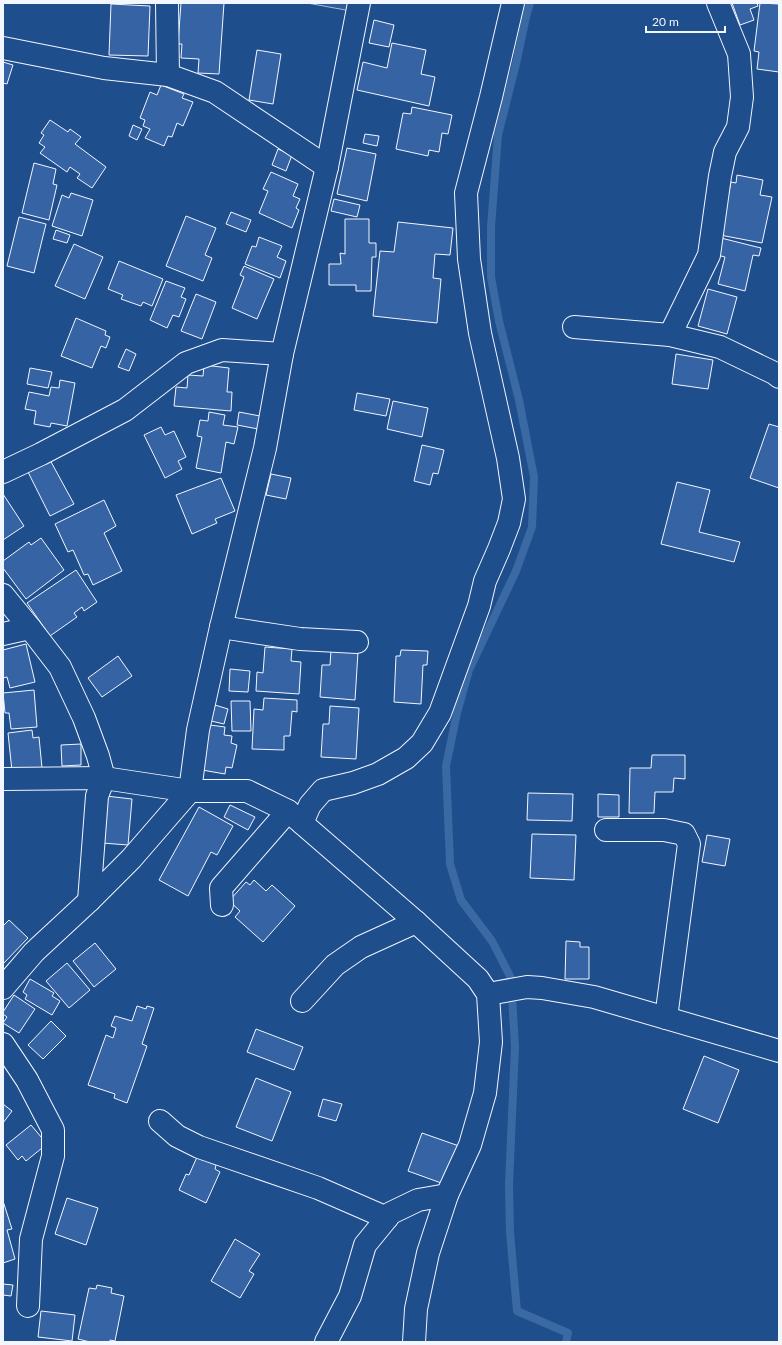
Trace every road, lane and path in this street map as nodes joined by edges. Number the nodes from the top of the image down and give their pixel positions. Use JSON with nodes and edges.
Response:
{"nodes":[{"id":1,"x":167,"y":3,"type":"edge"},
{"id":2,"x":359,"y":3,"type":"edge"},
{"id":3,"x":512,"y":3,"type":"edge"},
{"id":4,"x":718,"y":3,"type":"edge"},
{"id":5,"x":3,"y":48,"type":"edge"},
{"id":6,"x":168,"y":75,"type":"junction"},
{"id":7,"x":328,"y":167,"type":"junction"},
{"id":8,"x":574,"y":327,"type":"dead end"},
{"id":9,"x":670,"y":335,"type":"junction"},
{"id":10,"x":282,"y":354,"type":"junction"},
{"id":11,"x":779,"y":377,"type":"edge"},
{"id":12,"x":3,"y":472,"type":"edge"},
{"id":13,"x":3,"y":595,"type":"edge"},
{"id":14,"x":221,"y":627,"type":"junction"},
{"id":15,"x":30,"y":628,"type":"junction"},
{"id":16,"x":3,"y":634,"type":"edge"},
{"id":17,"x":357,"y":642,"type":"dead end"},
{"id":18,"x":104,"y":778,"type":"junction"},
{"id":19,"x":3,"y":779,"type":"edge"},
{"id":20,"x":190,"y":791,"type":"junction"},
{"id":21,"x":295,"y":817,"type":"junction"},
{"id":22,"x":606,"y":830,"type":"dead end"},
{"id":23,"x":89,"y":901,"type":"junction"},
{"id":24,"x":222,"y":905,"type":"dead end"},
{"id":25,"x":416,"y":922,"type":"junction"},
{"id":26,"x":3,"y":988,"type":"edge"},
{"id":27,"x":495,"y":993,"type":"junction"},
{"id":28,"x":302,"y":1001,"type":"dead end"},
{"id":29,"x":666,"y":1018,"type":"junction"},
{"id":30,"x":3,"y":1044,"type":"edge"},
{"id":31,"x":779,"y":1051,"type":"edge"},
{"id":32,"x":160,"y":1121,"type":"dead end"},
{"id":33,"x":447,"y":1195,"type":"junction"},
{"id":34,"x":387,"y":1218,"type":"junction"},
{"id":35,"x":28,"y":1306,"type":"dead end"},
{"id":36,"x":326,"y":1342,"type":"edge"},
{"id":37,"x":414,"y":1342,"type":"edge"}],
"edges":[{"from":1,"to":6,"type":"street"},
{"from":2,"to":7,"type":"street"},
{"from":3,"to":21,"type":"street"},
{"from":4,"to":9,"type":"street"},
{"from":5,"to":6,"type":"street"},
{"from":6,"to":7,"type":"street"},
{"from":7,"to":10,"type":"street"},
{"from":8,"to":9,"type":"street"},
{"from":9,"to":11,"type":"street"},
{"from":10,"to":12,"type":"street"},
{"from":10,"to":14,"type":"street"},
{"from":13,"to":15,"type":"street"},
{"from":14,"to":17,"type":"street"},
{"from":14,"to":20,"type":"street"},
{"from":15,"to":16,"type":"street"},
{"from":15,"to":18,"type":"street"},
{"from":18,"to":19,"type":"street"},
{"from":18,"to":20,"type":"street"},
{"from":18,"to":23,"type":"street"},
{"from":20,"to":21,"type":"street"},
{"from":20,"to":23,"type":"street"},
{"from":21,"to":24,"type":"street"},
{"from":21,"to":25,"type":"street"},
{"from":22,"to":29,"type":"street"},
{"from":23,"to":26,"type":"street"},
{"from":25,"to":27,"type":"street"},
{"from":25,"to":28,"type":"street"},
{"from":27,"to":29,"type":"street"},
{"from":27,"to":33,"type":"street"},
{"from":29,"to":31,"type":"street"},
{"from":30,"to":35,"type":"street"},
{"from":32,"to":34,"type":"street"},
{"from":33,"to":34,"type":"street"},
{"from":33,"to":37,"type":"street"},
{"from":34,"to":36,"type":"street"}]}
